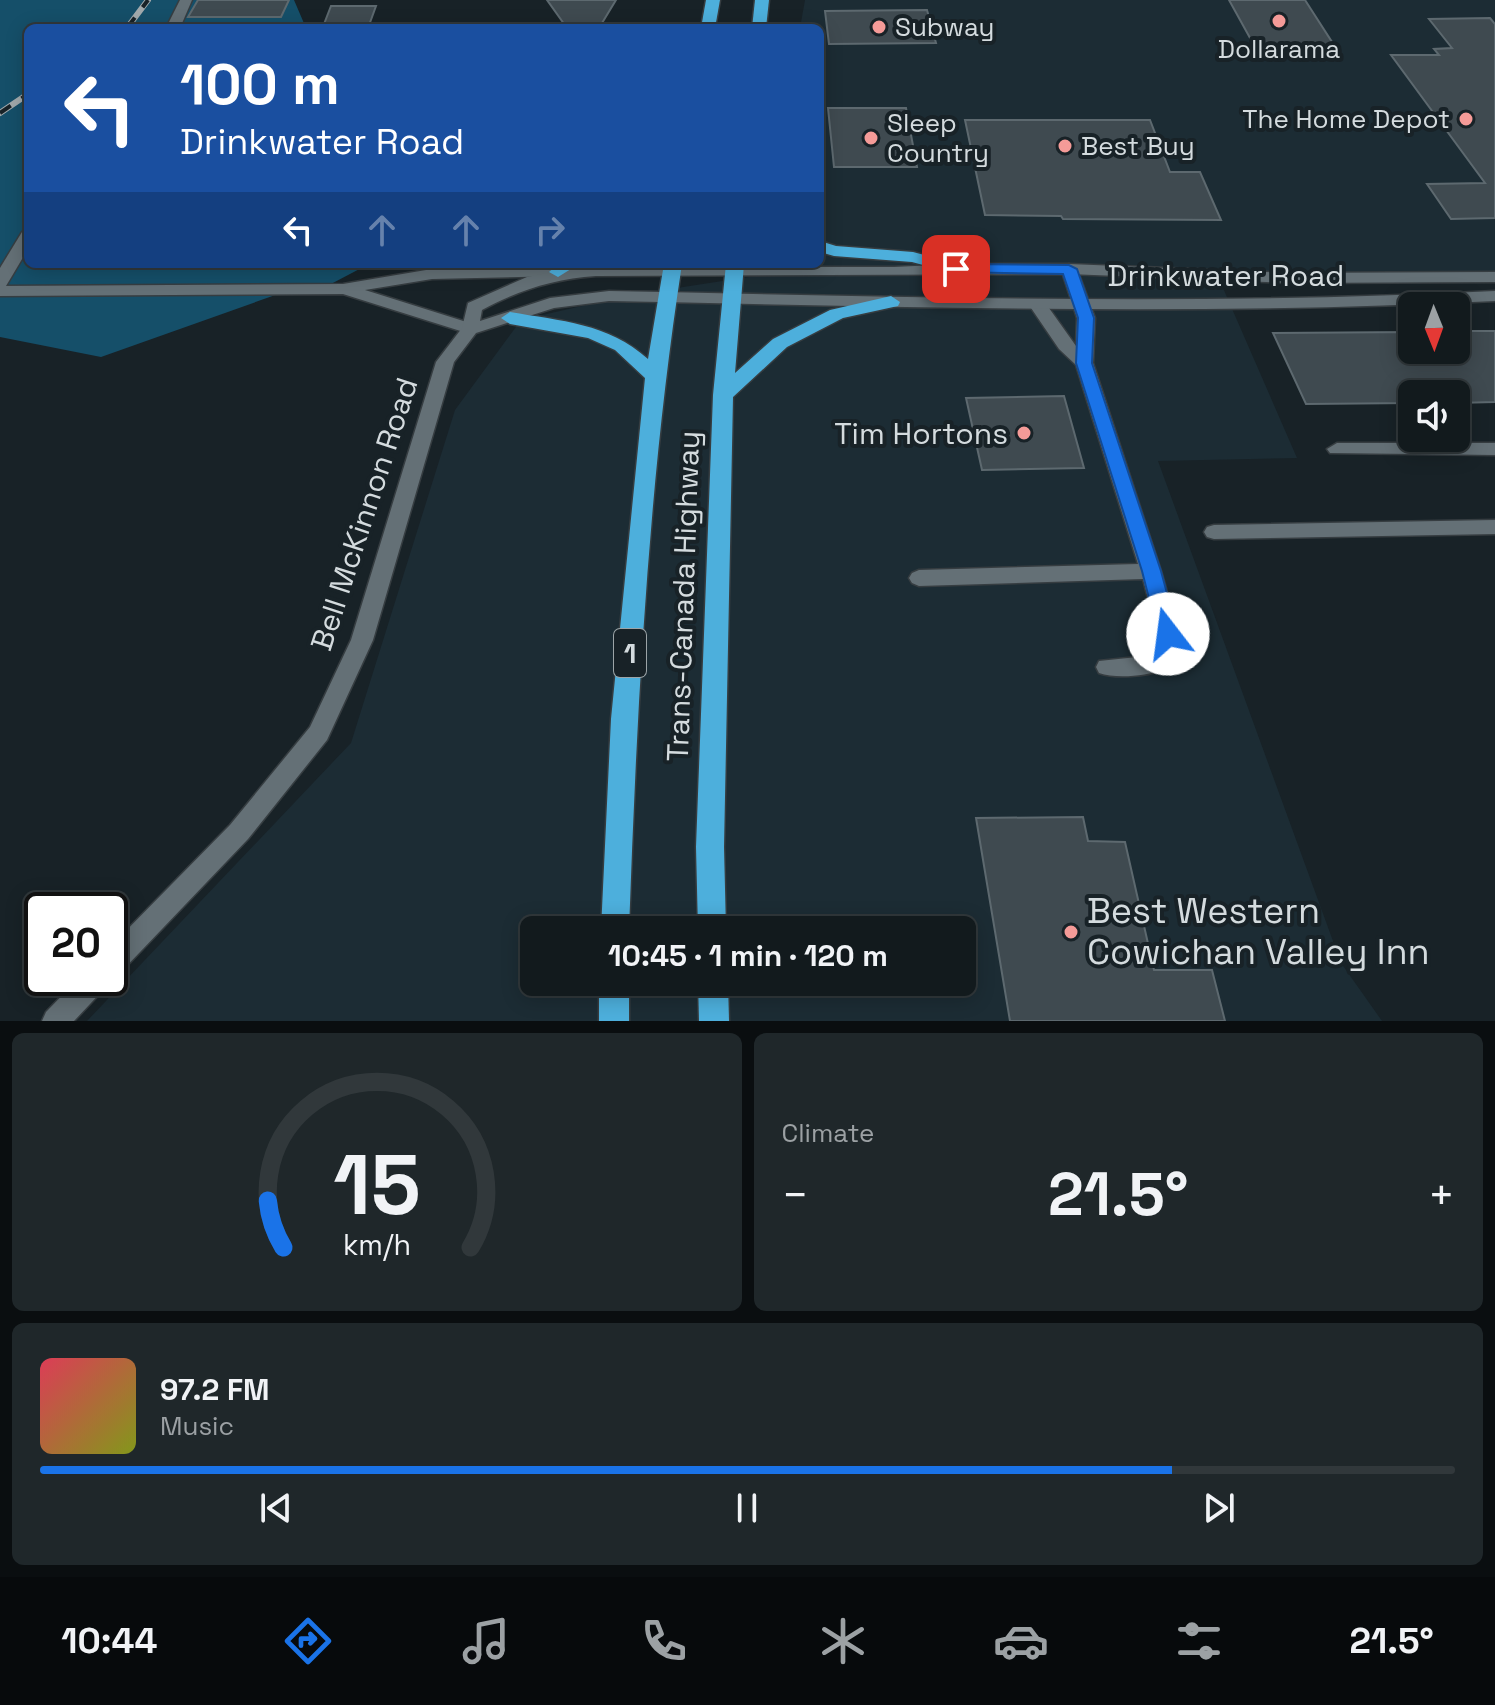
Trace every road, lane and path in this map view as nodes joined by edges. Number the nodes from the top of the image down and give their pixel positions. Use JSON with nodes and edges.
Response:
{"nodes":[{"id":1,"x":186,"y":0,"type":"edge"},
{"id":2,"x":713,"y":0,"type":"edge"},
{"id":3,"x":762,"y":0,"type":"edge"},
{"id":4,"x":175,"y":24,"type":"edge"},
{"id":5,"x":709,"y":24,"type":"edge"},
{"id":6,"x":759,"y":24,"type":"edge"},
{"id":7,"x":24,"y":242,"type":"edge"},
{"id":8,"x":824,"y":247,"type":"edge"},
{"id":9,"x":564,"y":268,"type":"edge"},
{"id":10,"x":673,"y":268,"type":"edge"},
{"id":11,"x":734,"y":268,"type":"edge"},
{"id":12,"x":432,"y":269,"type":"edge"},
{"id":13,"x":956,"y":269,"type":"junction"},
{"id":14,"x":1069,"y":269,"type":"junction"},
{"id":15,"x":1495,"y":277,"type":"edge"},
{"id":16,"x":0,"y":282,"type":"edge"},
{"id":17,"x":343,"y":289,"type":"junction"},
{"id":18,"x":0,"y":291,"type":"edge"},
{"id":19,"x":669,"y":296,"type":"junction"},
{"id":20,"x":1495,"y":296,"type":"edge"},
{"id":21,"x":732,"y":298,"type":"junction"},
{"id":22,"x":891,"y":302,"type":"junction"},
{"id":23,"x":1082,"y":304,"type":"junction"},
{"id":24,"x":1038,"y":305,"type":"junction"},
{"id":25,"x":510,"y":318,"type":"junction"},
{"id":26,"x":470,"y":329,"type":"junction"},
{"id":27,"x":1084,"y":363,"type":"junction"},
{"id":28,"x":655,"y":376,"type":"junction"},
{"id":29,"x":723,"y":395,"type":"junction"},
{"id":30,"x":1337,"y":449,"type":"dead end"},
{"id":31,"x":1495,"y":449,"type":"edge"},
{"id":32,"x":1495,"y":527,"type":"edge"},
{"id":33,"x":1214,"y":532,"type":"dead end"},
{"id":34,"x":1151,"y":571,"type":"junction"},
{"id":35,"x":919,"y":578,"type":"dead end"},
{"id":36,"x":1107,"y":667,"type":"dead end"},
{"id":37,"x":616,"y":916,"type":"edge"},
{"id":38,"x":712,"y":916,"type":"edge"},
{"id":39,"x":128,"y":946,"type":"edge"},
{"id":40,"x":80,"y":996,"type":"edge"},
{"id":41,"x":614,"y":996,"type":"edge"},
{"id":42,"x":713,"y":996,"type":"edge"},
{"id":43,"x":56,"y":1021,"type":"edge"},
{"id":44,"x":614,"y":1021,"type":"edge"},
{"id":45,"x":714,"y":1021,"type":"edge"}],
"edges":[{"from":1,"to":4,"type":"street"},
{"from":2,"to":5,"type":"highway"},
{"from":3,"to":6,"type":"highway"},
{"from":7,"to":16,"type":"street"},
{"from":8,"to":13,"type":"highway"},
{"from":9,"to":10,"type":"street","name":"Bell McKinnon Road"},
{"from":9,"to":12,"type":"street"},
{"from":9,"to":26,"type":"street","name":"Bell McKinnon Road"},
{"from":10,"to":11,"type":"street","name":"Drinkwater Road"},
{"from":10,"to":19,"type":"highway","name":"Trans-Canada Highway","number":"1"},
{"from":11,"to":13,"type":"street","name":"Drinkwater Road"},
{"from":11,"to":21,"type":"highway","name":"Trans-Canada Highway"},
{"from":12,"to":17,"type":"street"},
{"from":13,"to":14,"type":"street","name":"Drinkwater Road"},
{"from":14,"to":15,"type":"street","name":"Drinkwater Road"},
{"from":14,"to":23,"type":"street"},
{"from":17,"to":18,"type":"street"},
{"from":17,"to":26,"type":"street"},
{"from":19,"to":21,"type":"street","name":"Drinkwater Road"},
{"from":19,"to":25,"type":"street","name":"Drinkwater Road"},
{"from":19,"to":28,"type":"highway","name":"Trans-Canada Highway","number":"1"},
{"from":20,"to":23,"type":"street","name":"Drinkwater Road"},
{"from":21,"to":22,"type":"street","name":"Drinkwater Road"},
{"from":21,"to":29,"type":"highway","name":"Trans-Canada Highway"},
{"from":22,"to":24,"type":"street","name":"Drinkwater Road"},
{"from":22,"to":29,"type":"highway"},
{"from":23,"to":24,"type":"street","name":"Drinkwater Road"},
{"from":23,"to":27,"type":"street"},
{"from":24,"to":27,"type":"street"},
{"from":25,"to":26,"type":"street","name":"Drinkwater Road"},
{"from":25,"to":28,"type":"highway"},
{"from":26,"to":39,"type":"street","name":"Bell McKinnon Road"},
{"from":27,"to":34,"type":"street"},
{"from":28,"to":37,"type":"highway","name":"Trans-Canada Highway","number":"1"},
{"from":29,"to":38,"type":"highway","name":"Trans-Canada Highway"},
{"from":30,"to":31,"type":"street"},
{"from":32,"to":33,"type":"street"},
{"from":34,"to":35,"type":"street"},
{"from":34,"to":36,"type":"street"},
{"from":40,"to":43,"type":"street"},
{"from":41,"to":44,"type":"highway"},
{"from":42,"to":45,"type":"highway"}]}
